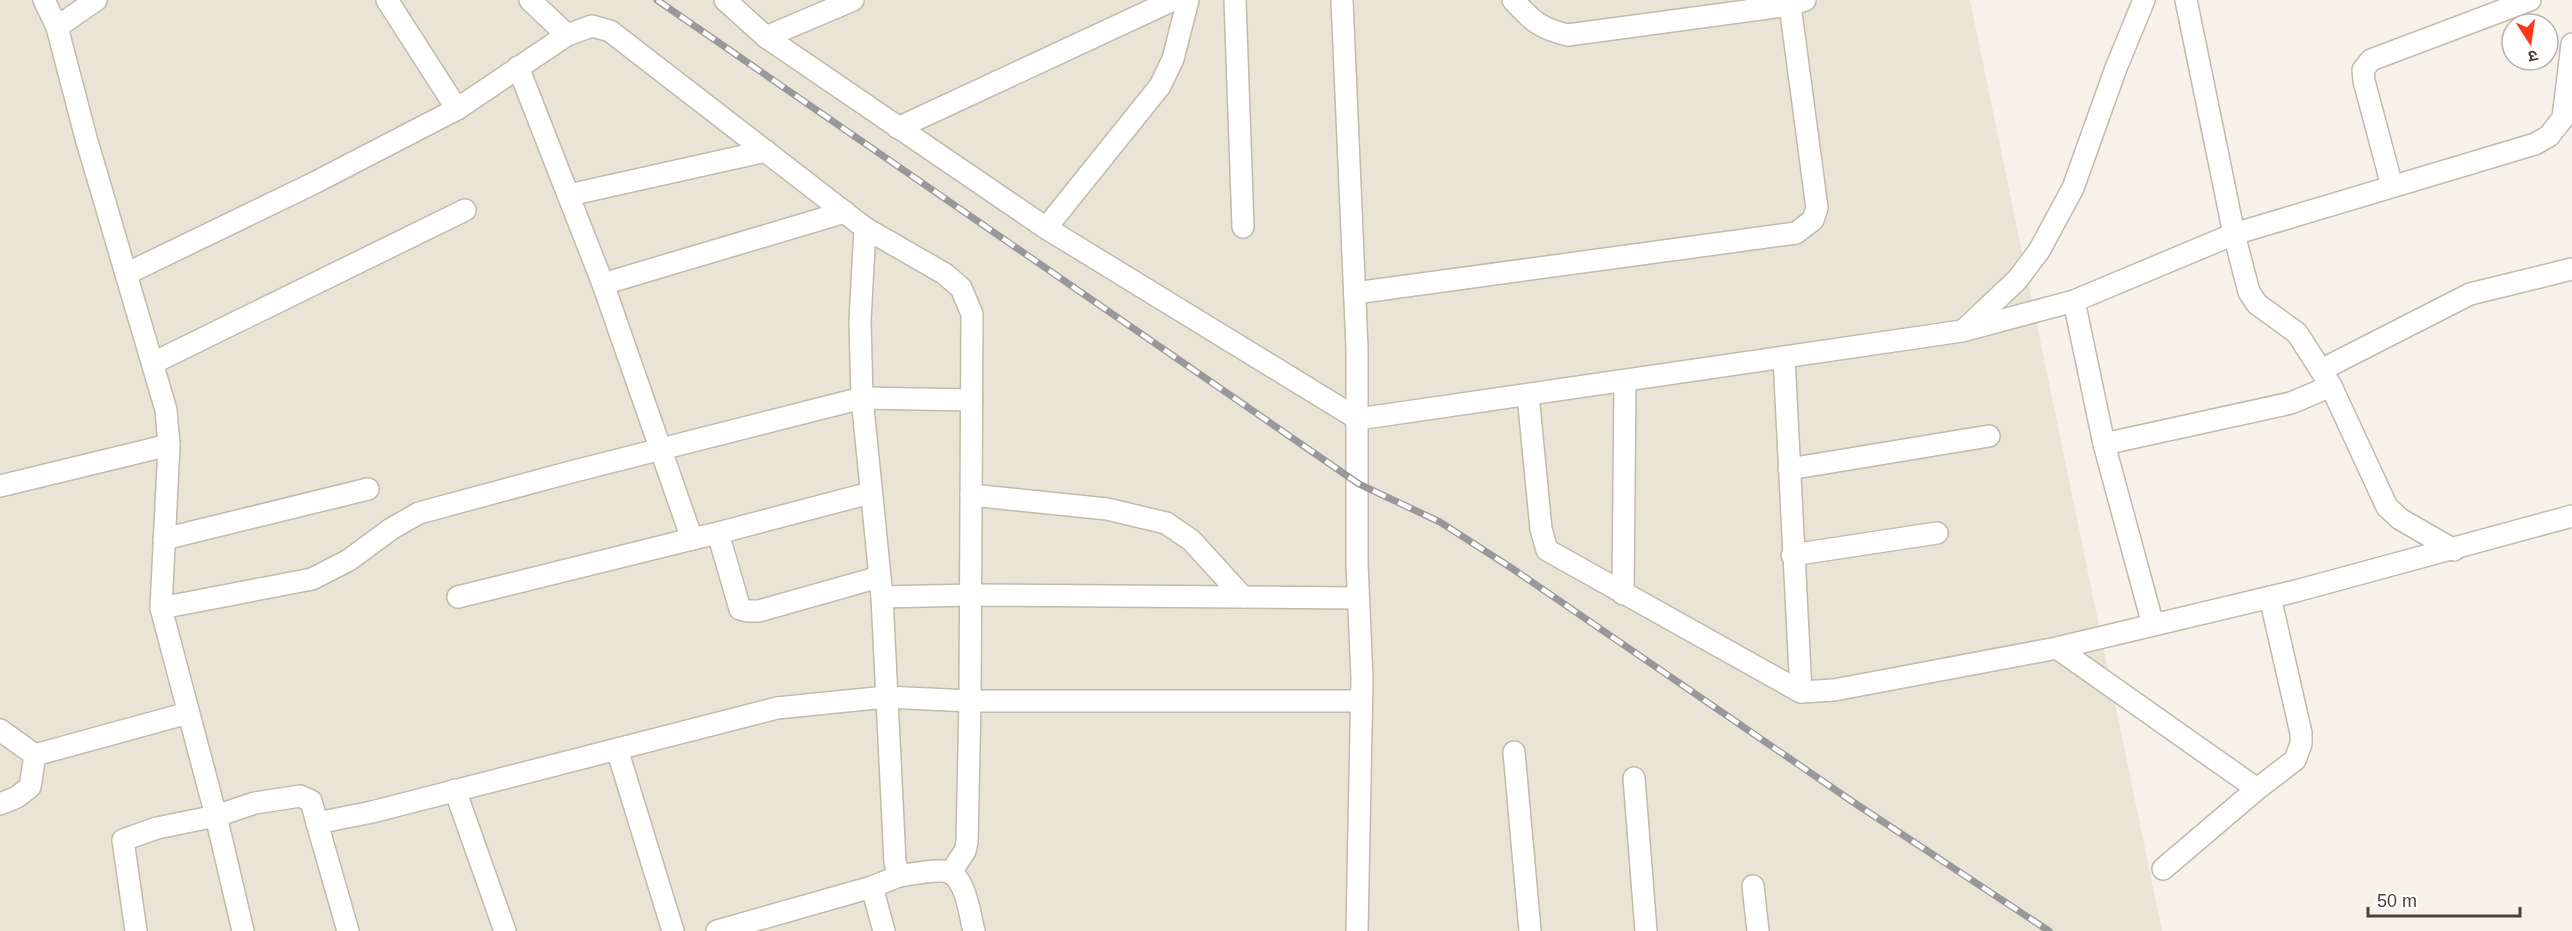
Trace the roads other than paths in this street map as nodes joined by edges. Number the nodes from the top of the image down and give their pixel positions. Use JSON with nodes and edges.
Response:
{"nodes":[{"id":1,"x":44,"y":0,"type":"edge"},
{"id":2,"x":96,"y":0,"type":"edge"},
{"id":3,"x":387,"y":0,"type":"edge"},
{"id":4,"x":530,"y":0,"type":"edge"},
{"id":5,"x":725,"y":0,"type":"edge"},
{"id":6,"x":853,"y":0,"type":"edge"},
{"id":7,"x":1173,"y":0,"type":"edge"},
{"id":8,"x":1188,"y":0,"type":"edge"},
{"id":9,"x":1235,"y":0,"type":"edge"},
{"id":10,"x":1342,"y":0,"type":"edge"},
{"id":11,"x":1513,"y":0,"type":"edge"},
{"id":12,"x":2144,"y":0,"type":"edge"},
{"id":13,"x":2186,"y":0,"type":"edge"},
{"id":14,"x":2530,"y":0,"type":"edge"},
{"id":15,"x":1797,"y":3,"type":"edge"},
{"id":16,"x":57,"y":27,"type":"junction"},
{"id":17,"x":567,"y":35,"type":"junction"},
{"id":18,"x":766,"y":37,"type":"junction"},
{"id":19,"x":2572,"y":44,"type":"edge"},
{"id":20,"x":518,"y":67,"type":"junction"},
{"id":21,"x":457,"y":109,"type":"junction"},
{"id":22,"x":898,"y":128,"type":"junction"},
{"id":23,"x":766,"y":151,"type":"junction"},
{"id":24,"x":2392,"y":186,"type":"junction"},
{"id":25,"x":569,"y":195,"type":"junction"},
{"id":26,"x":465,"y":210,"type":"dead end"},
{"id":27,"x":845,"y":212,"type":"junction"},
{"id":28,"x":1243,"y":227,"type":"dead end"},
{"id":29,"x":865,"y":228,"type":"junction"},
{"id":30,"x":1046,"y":228,"type":"junction"},
{"id":31,"x":2234,"y":234,"type":"junction"},
{"id":32,"x":2572,"y":269,"type":"edge"},
{"id":33,"x":126,"y":274,"type":"junction"},
{"id":34,"x":603,"y":284,"type":"junction"},
{"id":35,"x":1355,"y":293,"type":"junction"},
{"id":36,"x":2074,"y":301,"type":"junction"},
{"id":37,"x":1962,"y":332,"type":"junction"},
{"id":38,"x":1784,"y":358,"type":"junction"},
{"id":39,"x":153,"y":363,"type":"junction"},
{"id":40,"x":2326,"y":378,"type":"junction"},
{"id":41,"x":1625,"y":381,"type":"junction"},
{"id":42,"x":1528,"y":395,"type":"junction"},
{"id":43,"x":862,"y":398,"type":"junction"},
{"id":44,"x":972,"y":400,"type":"junction"},
{"id":45,"x":1358,"y":419,"type":"junction"},
{"id":46,"x":1989,"y":436,"type":"dead end"},
{"id":47,"x":2104,"y":444,"type":"junction"},
{"id":48,"x":168,"y":445,"type":"junction"},
{"id":49,"x":661,"y":449,"type":"junction"},
{"id":50,"x":1789,"y":469,"type":"junction"},
{"id":51,"x":0,"y":486,"type":"edge"},
{"id":52,"x":368,"y":489,"type":"dead end"},
{"id":53,"x":870,"y":493,"type":"junction"},
{"id":54,"x":971,"y":495,"type":"junction"},
{"id":55,"x":2572,"y":516,"type":"edge"},
{"id":56,"x":718,"y":533,"type":"junction"},
{"id":57,"x":1937,"y":533,"type":"dead end"},
{"id":58,"x":164,"y":539,"type":"junction"},
{"id":59,"x":692,"y":539,"type":"junction"},
{"id":60,"x":2454,"y":550,"type":"junction"},
{"id":61,"x":1792,"y":555,"type":"junction"},
{"id":62,"x":881,"y":587,"type":"junction"},
{"id":63,"x":1623,"y":594,"type":"junction"},
{"id":64,"x":971,"y":595,"type":"junction"},
{"id":65,"x":458,"y":597,"type":"dead end"},
{"id":66,"x":1243,"y":597,"type":"junction"},
{"id":67,"x":2270,"y":597,"type":"junction"},
{"id":68,"x":1358,"y":598,"type":"junction"},
{"id":69,"x":161,"y":608,"type":"junction"},
{"id":70,"x":2154,"y":625,"type":"junction"},
{"id":71,"x":2058,"y":648,"type":"junction"},
{"id":72,"x":1801,"y":692,"type":"junction"},
{"id":73,"x":886,"y":697,"type":"junction"},
{"id":74,"x":970,"y":701,"type":"junction"},
{"id":75,"x":1361,"y":701,"type":"junction"},
{"id":76,"x":188,"y":713,"type":"junction"},
{"id":77,"x":0,"y":730,"type":"edge"},
{"id":78,"x":617,"y":749,"type":"junction"},
{"id":79,"x":1514,"y":752,"type":"dead end"},
{"id":80,"x":35,"y":754,"type":"junction"},
{"id":81,"x":1634,"y":778,"type":"dead end"},
{"id":82,"x":2257,"y":789,"type":"junction"},
{"id":83,"x":455,"y":790,"type":"junction"},
{"id":84,"x":0,"y":804,"type":"edge"},
{"id":85,"x":216,"y":816,"type":"junction"},
{"id":86,"x":317,"y":823,"type":"junction"},
{"id":87,"x":2163,"y":868,"type":"dead end"},
{"id":88,"x":951,"y":872,"type":"junction"},
{"id":89,"x":899,"y":876,"type":"junction"},
{"id":90,"x":1753,"y":886,"type":"dead end"},
{"id":91,"x":872,"y":887,"type":"junction"},
{"id":92,"x":136,"y":931,"type":"edge"},
{"id":93,"x":243,"y":931,"type":"edge"},
{"id":94,"x":348,"y":931,"type":"edge"},
{"id":95,"x":505,"y":931,"type":"edge"},
{"id":96,"x":673,"y":931,"type":"edge"},
{"id":97,"x":717,"y":931,"type":"edge"},
{"id":98,"x":885,"y":931,"type":"edge"},
{"id":99,"x":974,"y":931,"type":"edge"},
{"id":100,"x":1357,"y":931,"type":"edge"},
{"id":101,"x":1530,"y":931,"type":"edge"},
{"id":102,"x":1646,"y":931,"type":"edge"},
{"id":103,"x":1758,"y":931,"type":"edge"}],
"edges":[{"from":1,"to":16,"type":"street"},
{"from":2,"to":16,"type":"street"},
{"from":3,"to":21,"type":"street"},
{"from":4,"to":17,"type":"street"},
{"from":5,"to":18,"type":"street"},
{"from":6,"to":18,"type":"street"},
{"from":7,"to":22,"type":"street"},
{"from":8,"to":30,"type":"street"},
{"from":9,"to":28,"type":"street"},
{"from":10,"to":35,"type":"street"},
{"from":11,"to":15,"type":"street"},
{"from":12,"to":37,"type":"street"},
{"from":13,"to":31,"type":"street"},
{"from":14,"to":24,"type":"street"},
{"from":15,"to":35,"type":"street"},
{"from":16,"to":33,"type":"street"},
{"from":17,"to":20,"type":"street"},
{"from":17,"to":23,"type":"street"},
{"from":18,"to":22,"type":"street"},
{"from":19,"to":24,"type":"street"},
{"from":20,"to":21,"type":"street"},
{"from":20,"to":25,"type":"street"},
{"from":21,"to":33,"type":"street"},
{"from":22,"to":30,"type":"street"},
{"from":23,"to":25,"type":"street"},
{"from":23,"to":27,"type":"street"},
{"from":24,"to":31,"type":"street"},
{"from":25,"to":34,"type":"street"},
{"from":26,"to":39,"type":"street"},
{"from":27,"to":29,"type":"street"},
{"from":27,"to":34,"type":"street"},
{"from":29,"to":43,"type":"street"},
{"from":29,"to":44,"type":"street"},
{"from":30,"to":45,"type":"street"},
{"from":31,"to":36,"type":"street"},
{"from":31,"to":40,"type":"street"},
{"from":32,"to":40,"type":"street"},
{"from":33,"to":39,"type":"street"},
{"from":34,"to":49,"type":"street"},
{"from":35,"to":45,"type":"street"},
{"from":36,"to":37,"type":"street"},
{"from":36,"to":47,"type":"street"},
{"from":37,"to":38,"type":"street"},
{"from":38,"to":41,"type":"street"},
{"from":38,"to":50,"type":"street"},
{"from":39,"to":48,"type":"street"},
{"from":40,"to":47,"type":"street"},
{"from":40,"to":60,"type":"street"},
{"from":41,"to":42,"type":"street"},
{"from":41,"to":63,"type":"street"},
{"from":42,"to":45,"type":"street"},
{"from":42,"to":63,"type":"street"},
{"from":43,"to":44,"type":"street"},
{"from":43,"to":49,"type":"street"},
{"from":43,"to":53,"type":"street"},
{"from":44,"to":54,"type":"street"},
{"from":45,"to":68,"type":"street"},
{"from":46,"to":50,"type":"street"},
{"from":47,"to":70,"type":"street"},
{"from":48,"to":51,"type":"street"},
{"from":48,"to":58,"type":"street"},
{"from":49,"to":59,"type":"street"},
{"from":49,"to":69,"type":"street"},
{"from":50,"to":61,"type":"street"},
{"from":52,"to":58,"type":"street"},
{"from":53,"to":56,"type":"street"},
{"from":53,"to":62,"type":"street"},
{"from":54,"to":64,"type":"street"},
{"from":54,"to":66,"type":"street"},
{"from":55,"to":60,"type":"street"},
{"from":56,"to":59,"type":"street"},
{"from":56,"to":62,"type":"street"},
{"from":57,"to":61,"type":"street"},
{"from":58,"to":69,"type":"street"},
{"from":59,"to":65,"type":"street"},
{"from":60,"to":67,"type":"street"},
{"from":61,"to":72,"type":"street"},
{"from":62,"to":64,"type":"street"},
{"from":62,"to":73,"type":"street"},
{"from":63,"to":72,"type":"street"},
{"from":64,"to":66,"type":"street"},
{"from":64,"to":74,"type":"street"},
{"from":66,"to":68,"type":"street"},
{"from":67,"to":70,"type":"street"},
{"from":67,"to":82,"type":"street"},
{"from":68,"to":75,"type":"street"},
{"from":69,"to":76,"type":"street"},
{"from":70,"to":71,"type":"street"},
{"from":71,"to":72,"type":"street"},
{"from":71,"to":82,"type":"street"},
{"from":73,"to":74,"type":"street"},
{"from":73,"to":78,"type":"street"},
{"from":73,"to":89,"type":"street"},
{"from":74,"to":75,"type":"street"},
{"from":74,"to":88,"type":"street"},
{"from":75,"to":100,"type":"street"},
{"from":76,"to":80,"type":"street"},
{"from":76,"to":85,"type":"street"},
{"from":77,"to":80,"type":"street"},
{"from":78,"to":83,"type":"street"},
{"from":78,"to":96,"type":"street"},
{"from":79,"to":101,"type":"street"},
{"from":80,"to":84,"type":"street"},
{"from":81,"to":102,"type":"street"},
{"from":82,"to":87,"type":"street"},
{"from":83,"to":86,"type":"street"},
{"from":83,"to":95,"type":"street"},
{"from":85,"to":86,"type":"street"},
{"from":85,"to":92,"type":"street"},
{"from":85,"to":93,"type":"street"},
{"from":86,"to":94,"type":"street"},
{"from":88,"to":89,"type":"street"},
{"from":88,"to":99,"type":"street"},
{"from":89,"to":91,"type":"street"},
{"from":90,"to":103,"type":"street"},
{"from":91,"to":97,"type":"street"},
{"from":91,"to":98,"type":"street"}]}
